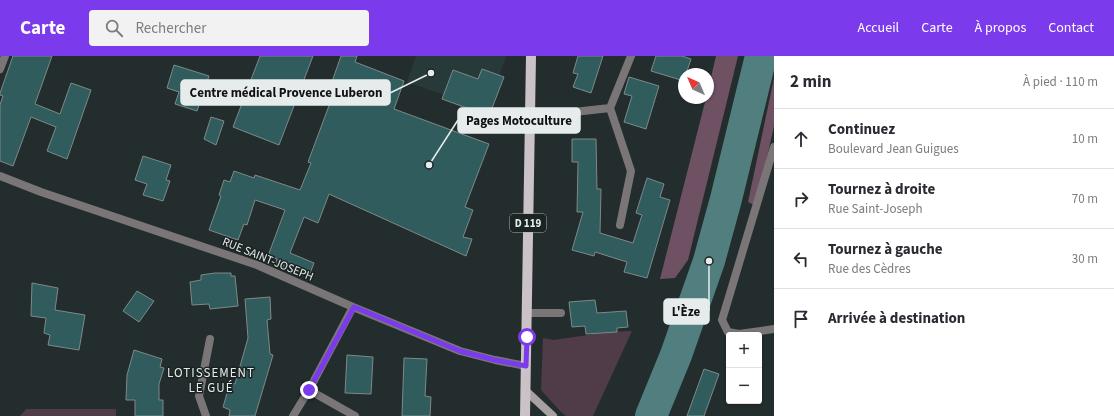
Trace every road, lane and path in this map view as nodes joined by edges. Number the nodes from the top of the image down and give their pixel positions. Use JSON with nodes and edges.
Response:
{"nodes":[{"id":1,"x":5,"y":56,"type":"edge"},
{"id":2,"x":531,"y":56,"type":"edge"},
{"id":3,"x":631,"y":56,"type":"edge"},
{"id":4,"x":0,"y":69,"type":"edge"},
{"id":5,"x":610,"y":108,"type":"junction"},
{"id":6,"x":529,"y":117,"type":"junction"},
{"id":7,"x":774,"y":147,"type":"edge"},
{"id":8,"x":0,"y":176,"type":"edge"},
{"id":9,"x":620,"y":225,"type":"dead end"},
{"id":10,"x":354,"y":307,"type":"junction"},
{"id":11,"x":527,"y":313,"type":"junction"},
{"id":12,"x":561,"y":313,"type":"dead end"},
{"id":13,"x":774,"y":329,"type":"edge"},
{"id":14,"x":210,"y":339,"type":"dead end"},
{"id":15,"x":526,"y":366,"type":"junction"},
{"id":16,"x":309,"y":390,"type":"junction"},
{"id":17,"x":526,"y":390,"type":"junction"},
{"id":18,"x":206,"y":416,"type":"edge"},
{"id":19,"x":293,"y":416,"type":"edge"},
{"id":20,"x":355,"y":416,"type":"edge"},
{"id":21,"x":525,"y":416,"type":"edge"},
{"id":22,"x":554,"y":416,"type":"edge"}],
"edges":[{"from":1,"to":4,"type":"street"},
{"from":2,"to":6,"type":"main road","number":"D 119"},
{"from":3,"to":5,"type":"street"},
{"from":5,"to":6,"type":"street"},
{"from":5,"to":9,"type":"street"},
{"from":6,"to":11,"type":"main road","number":"D 119"},
{"from":7,"to":13,"type":"street"},
{"from":8,"to":10,"type":"street","name":"RUE SAINT-JOSEPH"},
{"from":10,"to":15,"type":"street","name":"RUE SAINT-JOSEPH"},
{"from":10,"to":16,"type":"street"},
{"from":11,"to":12,"type":"street"},
{"from":11,"to":15,"type":"main road","number":"D 119"},
{"from":14,"to":18,"type":"street"},
{"from":15,"to":17,"type":"main road","number":"D 119"},
{"from":16,"to":19,"type":"street"},
{"from":16,"to":20,"type":"street"},
{"from":17,"to":21,"type":"main road","number":"D 119"},
{"from":17,"to":22,"type":"street"}]}
